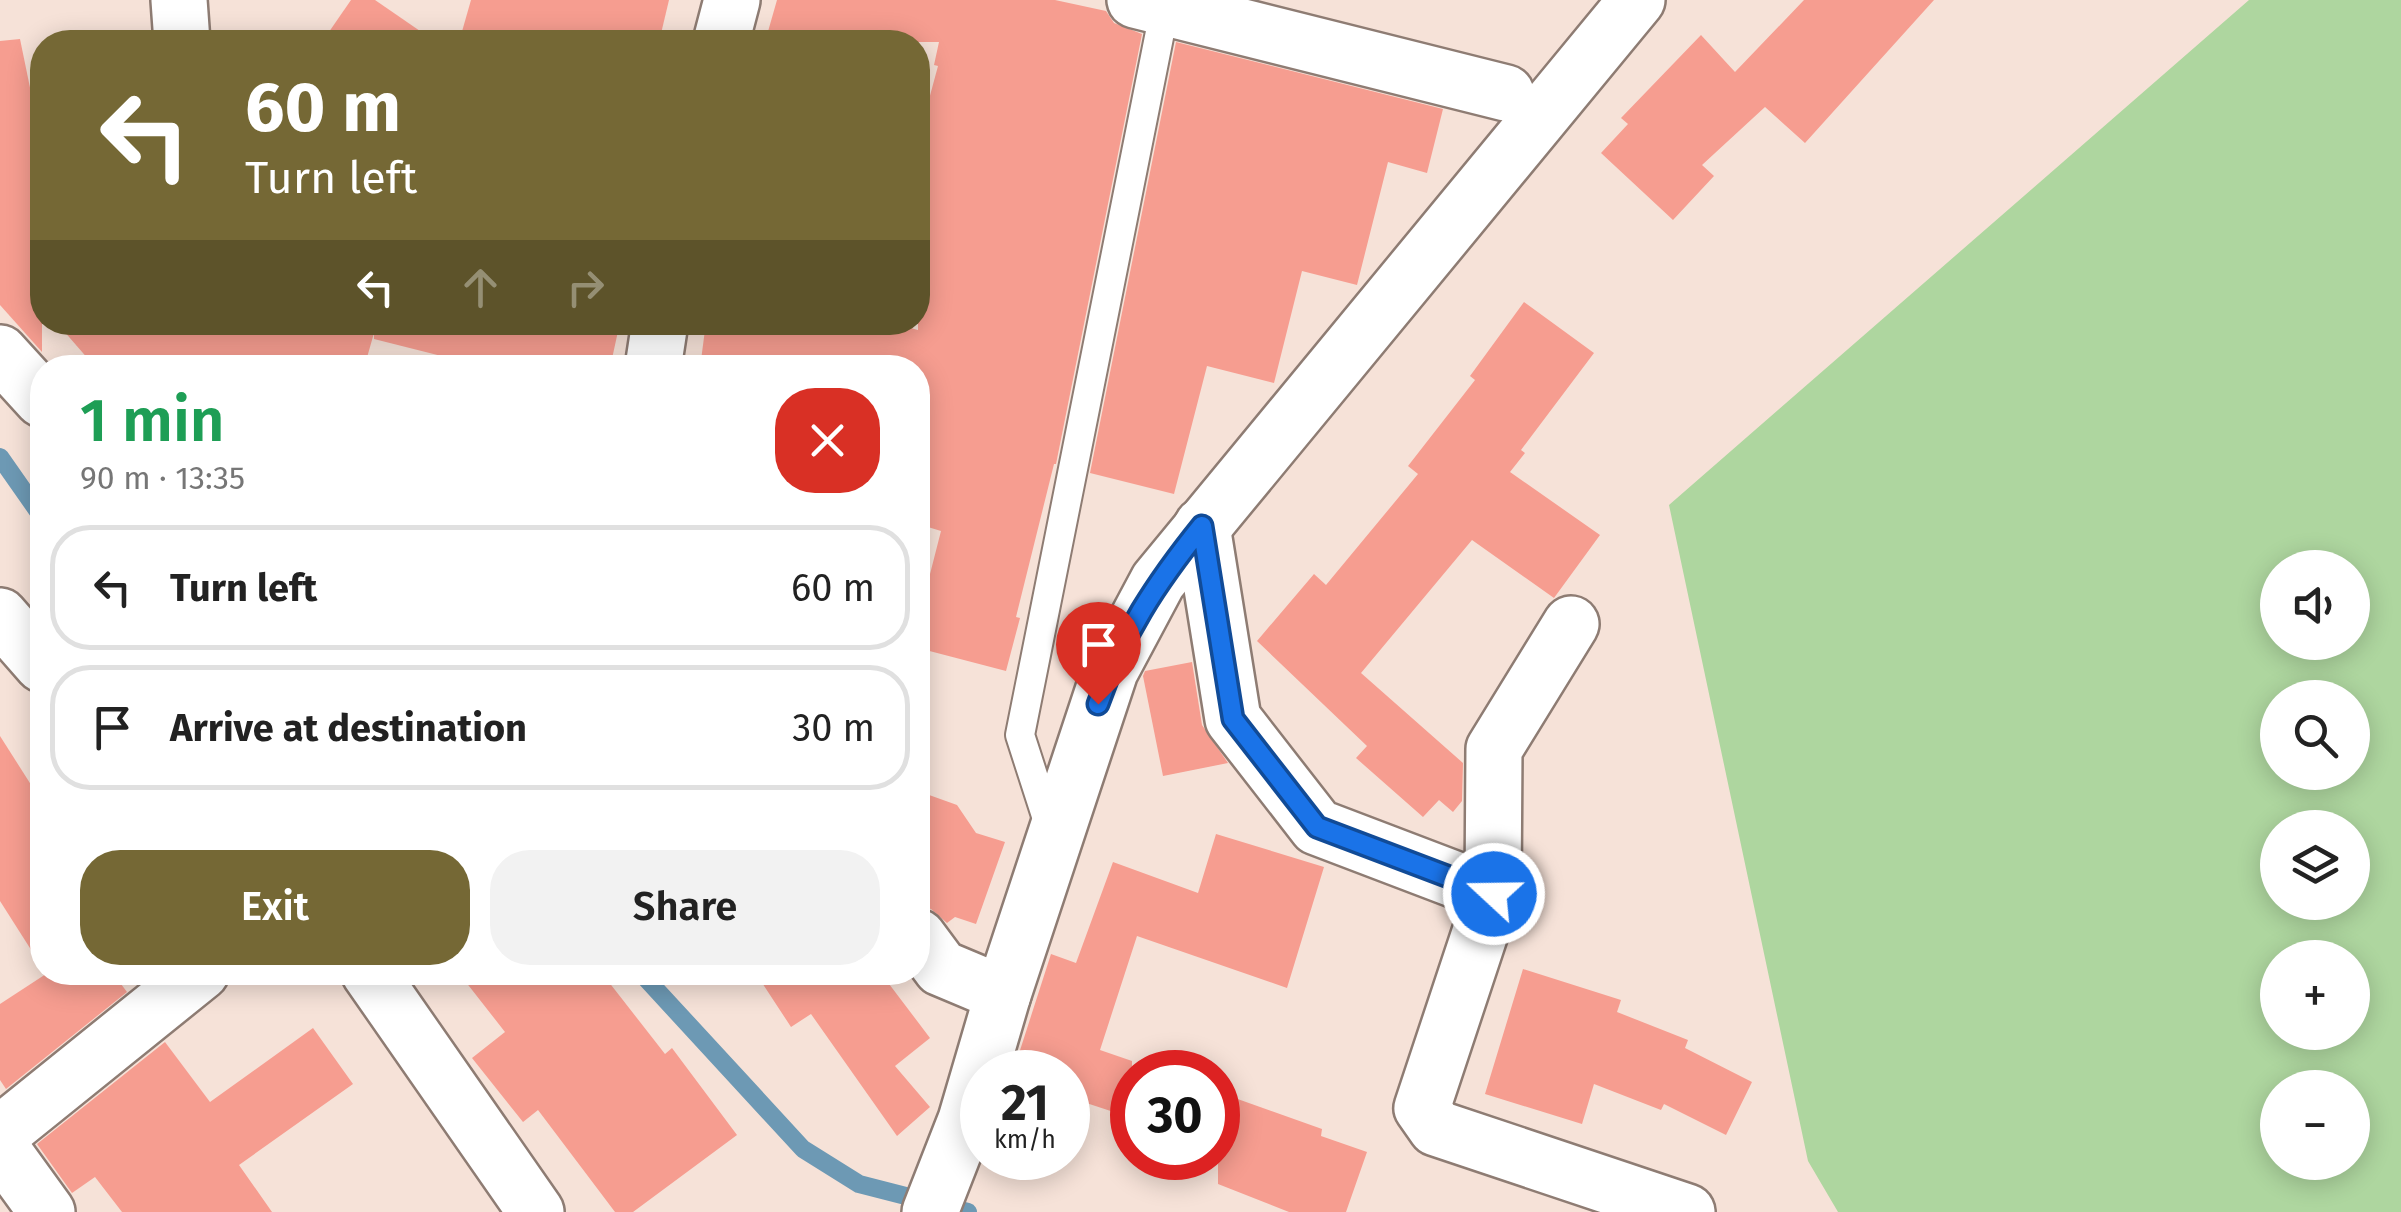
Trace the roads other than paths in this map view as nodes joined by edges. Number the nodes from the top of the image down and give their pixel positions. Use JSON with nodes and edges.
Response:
{"nodes":[{"id":1,"x":178,"y":0,"type":"edge"},
{"id":2,"x":732,"y":0,"type":"edge"},
{"id":3,"x":1637,"y":0,"type":"edge"},
{"id":4,"x":1150,"y":4,"type":"edge"},
{"id":5,"x":181,"y":30,"type":"edge"},
{"id":6,"x":724,"y":30,"type":"edge"},
{"id":7,"x":1506,"y":93,"type":"dead end"},
{"id":8,"x":0,"y":352,"type":"edge"},
{"id":9,"x":30,"y":386,"type":"edge"},
{"id":10,"x":1202,"y":526,"type":"junction"},
{"id":11,"x":0,"y":616,"type":"edge"},
{"id":12,"x":1571,"y":624,"type":"dead end"},
{"id":13,"x":30,"y":650,"type":"edge"},
{"id":14,"x":1054,"y":839,"type":"junction"},
{"id":15,"x":1494,"y":894,"type":"junction"},
{"id":16,"x":930,"y":953,"type":"edge"},
{"id":17,"x":185,"y":985,"type":"edge"},
{"id":18,"x":378,"y":985,"type":"edge"},
{"id":19,"x":1002,"y":994,"type":"junction"},
{"id":20,"x":0,"y":1134,"type":"edge"},
{"id":21,"x":0,"y":1147,"type":"edge"},
{"id":22,"x":936,"y":1197,"type":"edge"},
{"id":23,"x":46,"y":1212,"type":"edge"},
{"id":24,"x":536,"y":1212,"type":"edge"},
{"id":25,"x":1687,"y":1212,"type":"edge"}],
"edges":[{"from":1,"to":5,"type":"street"},
{"from":2,"to":6,"type":"street"},
{"from":3,"to":10,"type":"street"},
{"from":4,"to":7,"type":"street"},
{"from":4,"to":14,"type":"lane"},
{"from":8,"to":9,"type":"street"},
{"from":10,"to":14,"type":"street"},
{"from":10,"to":15,"type":"street"},
{"from":11,"to":13,"type":"street"},
{"from":12,"to":15,"type":"street"},
{"from":14,"to":19,"type":"street"},
{"from":15,"to":25,"type":"street"},
{"from":16,"to":19,"type":"street"},
{"from":17,"to":20,"type":"street"},
{"from":18,"to":24,"type":"street"},
{"from":19,"to":22,"type":"street"},
{"from":21,"to":23,"type":"street"}]}
